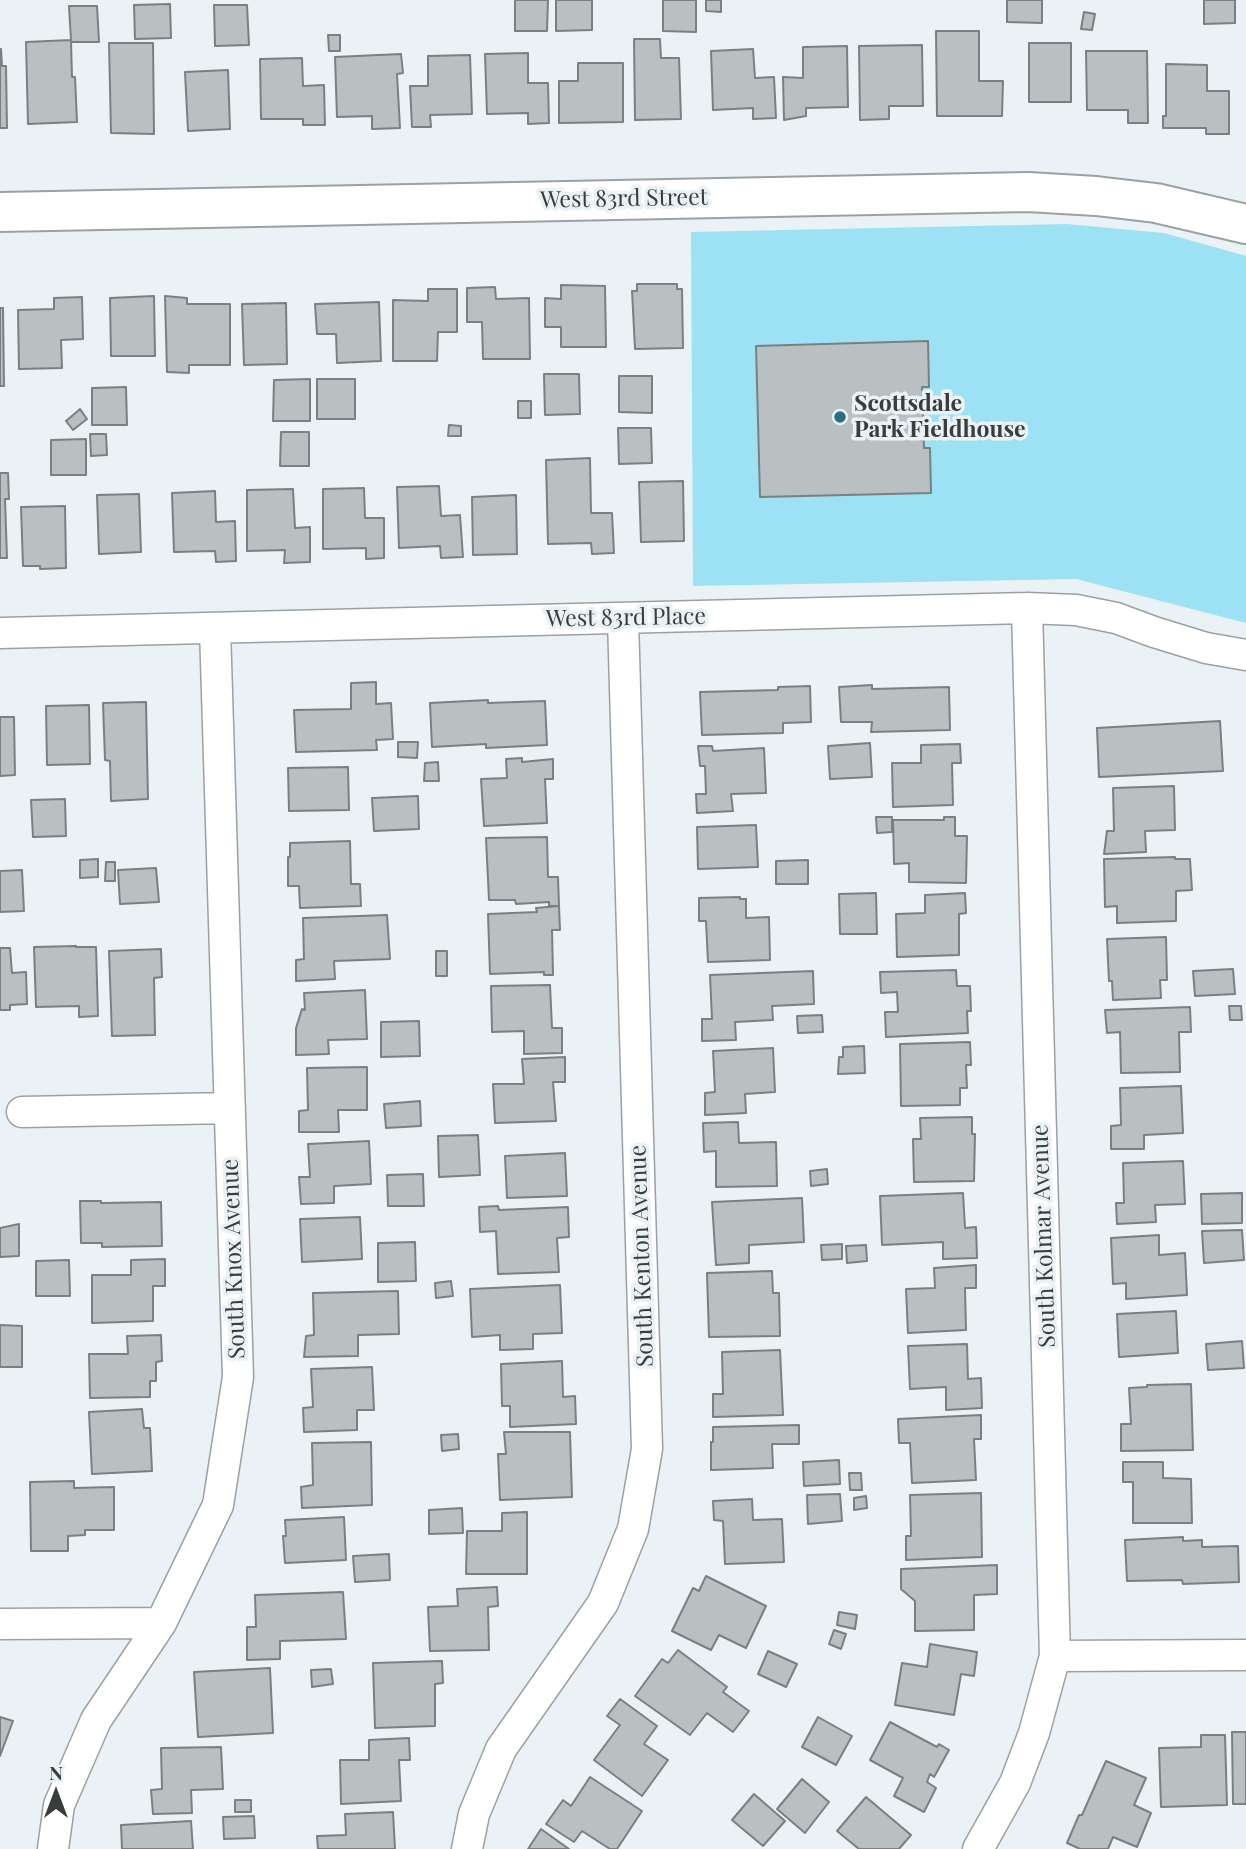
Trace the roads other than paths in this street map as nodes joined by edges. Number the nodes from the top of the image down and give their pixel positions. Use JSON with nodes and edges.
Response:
{"nodes":[{"id":1,"x":0,"y":212,"type":"edge"},
{"id":2,"x":1246,"y":224,"type":"edge"},
{"id":3,"x":1027,"y":608,"type":"junction"},
{"id":4,"x":623,"y":618,"type":"junction"},
{"id":5,"x":215,"y":628,"type":"junction"},
{"id":6,"x":0,"y":633,"type":"edge"},
{"id":7,"x":1246,"y":655,"type":"edge"},
{"id":8,"x":230,"y":1108,"type":"junction"},
{"id":9,"x":22,"y":1112,"type":"dead end"},
{"id":10,"x":161,"y":1623,"type":"junction"},
{"id":11,"x":0,"y":1624,"type":"edge"},
{"id":12,"x":1246,"y":1655,"type":"edge"},
{"id":13,"x":1055,"y":1656,"type":"junction"},
{"id":14,"x":53,"y":1849,"type":"edge"},
{"id":15,"x":467,"y":1849,"type":"edge"},
{"id":16,"x":978,"y":1849,"type":"edge"}],
"edges":[{"from":1,"to":2,"type":"street","name":"West 83rd Street"},
{"from":3,"to":4,"type":"street","name":"West 83rd Place"},
{"from":3,"to":7,"type":"street","name":"West 83rd Place"},
{"from":3,"to":13,"type":"street","name":"South Kolmar Avenue"},
{"from":4,"to":5,"type":"street","name":"West 83rd Place"},
{"from":4,"to":15,"type":"street","name":"South Kenton Avenue"},
{"from":5,"to":6,"type":"street","name":"West 83rd Place"},
{"from":5,"to":8,"type":"street","name":"South Knox Avenue"},
{"from":8,"to":9,"type":"street"},
{"from":8,"to":10,"type":"street","name":"South Knox Avenue"},
{"from":10,"to":11,"type":"street"},
{"from":10,"to":14,"type":"street","name":"South Knox Avenue"},
{"from":12,"to":13,"type":"street"},
{"from":13,"to":16,"type":"street","name":"South Kolmar Avenue"}]}
